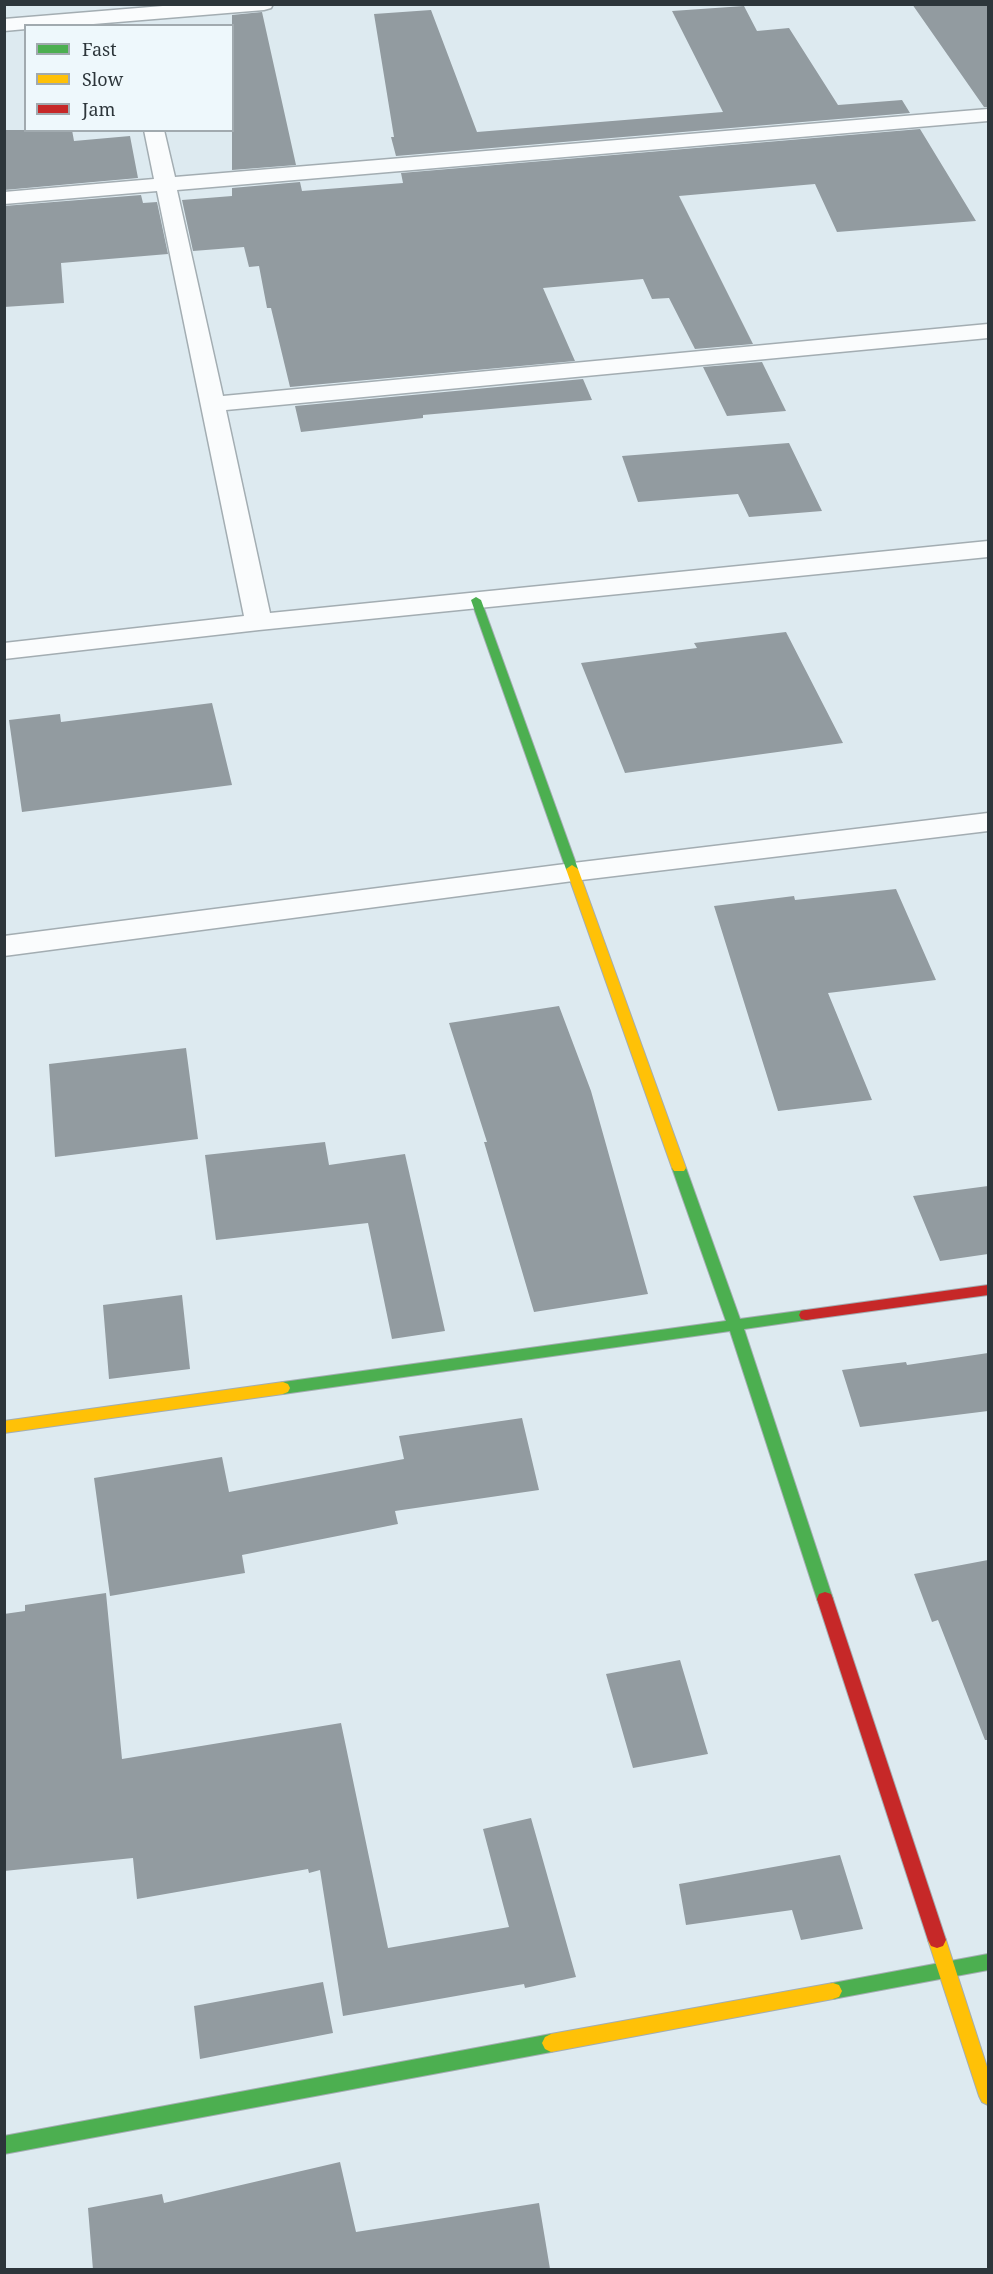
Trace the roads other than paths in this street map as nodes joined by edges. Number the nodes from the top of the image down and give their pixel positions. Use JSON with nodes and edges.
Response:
{"nodes":[{"id":1,"x":264,"y":4,"type":"edge"},
{"id":2,"x":129,"y":15,"type":"edge"},
{"id":3,"x":4,"y":25,"type":"edge"},
{"id":4,"x":988,"y":115,"type":"edge"},
{"id":5,"x":154,"y":132,"type":"edge"},
{"id":6,"x":166,"y":184,"type":"junction"},
{"id":7,"x":4,"y":198,"type":"edge"},
{"id":8,"x":988,"y":331,"type":"edge"},
{"id":9,"x":212,"y":404,"type":"junction"},
{"id":10,"x":988,"y":549,"type":"edge"},
{"id":11,"x":476,"y":600,"type":"junction"},
{"id":12,"x":259,"y":622,"type":"junction"},
{"id":13,"x":4,"y":651,"type":"edge"},
{"id":14,"x":988,"y":822,"type":"edge"},
{"id":15,"x":573,"y":872,"type":"junction"},
{"id":16,"x":4,"y":946,"type":"edge"},
{"id":17,"x":988,"y":1290,"type":"edge"},
{"id":18,"x":735,"y":1325,"type":"junction"},
{"id":19,"x":4,"y":1427,"type":"edge"},
{"id":20,"x":988,"y":1962,"type":"edge"},
{"id":21,"x":948,"y":1969,"type":"junction"},
{"id":22,"x":988,"y":2096,"type":"edge"},
{"id":23,"x":4,"y":2145,"type":"edge"}],
"edges":[{"from":1,"to":2,"type":"street"},
{"from":2,"to":3,"type":"street"},
{"from":4,"to":6,"type":"street"},
{"from":5,"to":6,"type":"street"},
{"from":6,"to":7,"type":"street"},
{"from":6,"to":9,"type":"street"},
{"from":8,"to":9,"type":"street"},
{"from":9,"to":12,"type":"street"},
{"from":10,"to":11,"type":"street"},
{"from":11,"to":12,"type":"street"},
{"from":11,"to":15,"type":"street"},
{"from":12,"to":13,"type":"street"},
{"from":14,"to":15,"type":"street"},
{"from":15,"to":16,"type":"street"},
{"from":15,"to":18,"type":"street"},
{"from":17,"to":18,"type":"street"},
{"from":18,"to":19,"type":"street"},
{"from":18,"to":21,"type":"street"},
{"from":20,"to":21,"type":"street"},
{"from":21,"to":22,"type":"street"},
{"from":21,"to":23,"type":"street"}]}
